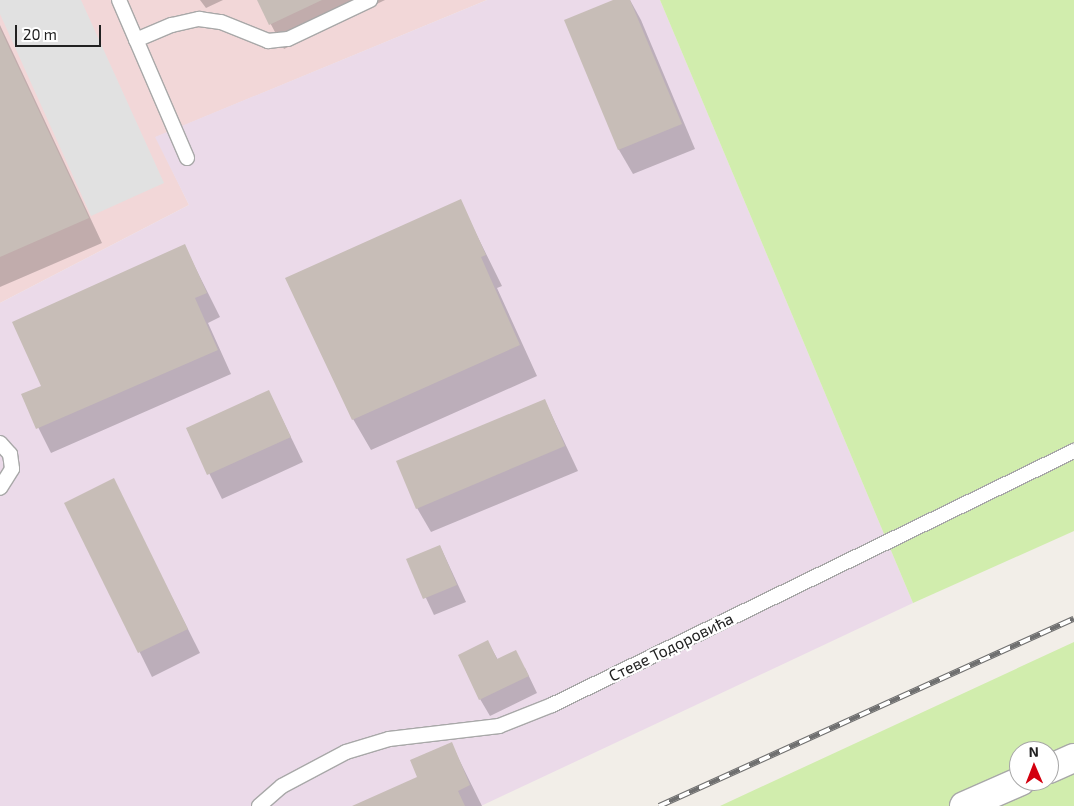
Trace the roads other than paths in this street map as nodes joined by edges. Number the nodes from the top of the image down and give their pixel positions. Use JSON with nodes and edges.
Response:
{"nodes":[{"id":1,"x":119,"y":0,"type":"edge"},
{"id":2,"x":370,"y":0,"type":"edge"},
{"id":3,"x":136,"y":40,"type":"junction"},
{"id":4,"x":187,"y":158,"type":"dead end"},
{"id":5,"x":0,"y":443,"type":"edge"},
{"id":6,"x":1074,"y":452,"type":"edge"},
{"id":7,"x":0,"y":488,"type":"edge"},
{"id":8,"x":1074,"y":758,"type":"edge"},
{"id":9,"x":1059,"y":765,"type":"edge"},
{"id":10,"x":1009,"y":786,"type":"edge"},
{"id":11,"x":259,"y":806,"type":"edge"},
{"id":12,"x":964,"y":806,"type":"edge"}],
"edges":[{"from":1,"to":3,"type":"lane"},
{"from":2,"to":3,"type":"lane"},
{"from":3,"to":4,"type":"lane"},
{"from":5,"to":7,"type":"lane"},
{"from":6,"to":11,"type":"lane","name":"Стеве Тодоровића"},
{"from":8,"to":9,"type":"street"},
{"from":10,"to":12,"type":"street"}]}
